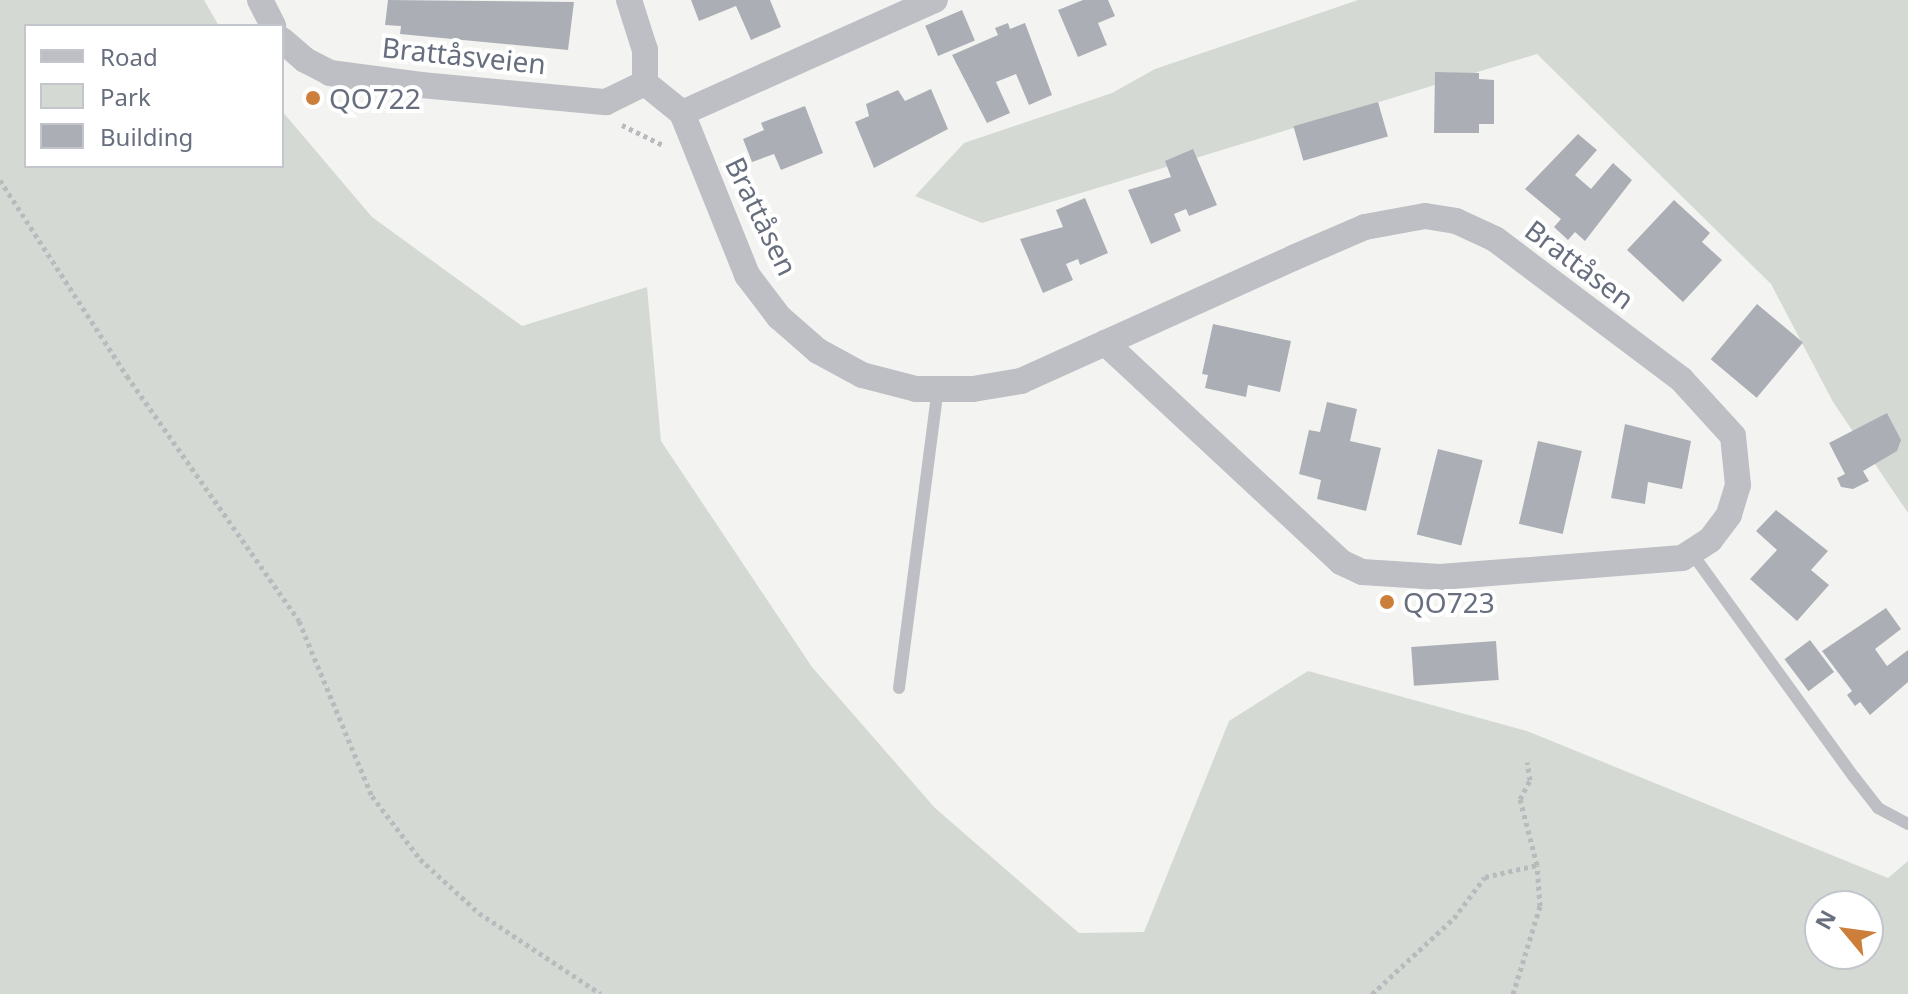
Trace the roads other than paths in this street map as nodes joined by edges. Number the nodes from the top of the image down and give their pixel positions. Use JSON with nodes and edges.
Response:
{"nodes":[{"id":1,"x":260,"y":0,"type":"edge"},
{"id":2,"x":629,"y":0,"type":"edge"},
{"id":3,"x":935,"y":0,"type":"edge"},
{"id":4,"x":272,"y":24,"type":"edge"},
{"id":5,"x":284,"y":42,"type":"edge"},
{"id":6,"x":645,"y":83,"type":"junction"},
{"id":7,"x":682,"y":113,"type":"junction"},
{"id":8,"x":1105,"y":343,"type":"junction"},
{"id":9,"x":938,"y":389,"type":"junction"},
{"id":10,"x":1691,"y":552,"type":"junction"},
{"id":11,"x":899,"y":688,"type":"dead end"},
{"id":12,"x":1908,"y":824,"type":"edge"}],
"edges":[{"from":1,"to":4,"type":"street"},
{"from":2,"to":6,"type":"street"},
{"from":3,"to":7,"type":"street"},
{"from":5,"to":6,"type":"street","name":"Brattåsveien"},
{"from":6,"to":7,"type":"street","name":"Brattåsen"},
{"from":7,"to":9,"type":"street","name":"Brattåsen"},
{"from":8,"to":9,"type":"street","name":"Brattåsen"},
{"from":8,"to":10,"type":"street","name":"Brattåsen"},
{"from":8,"to":10,"type":"street","name":"Brattåsen"},
{"from":9,"to":11,"type":"lane"},
{"from":10,"to":12,"type":"lane"}]}
